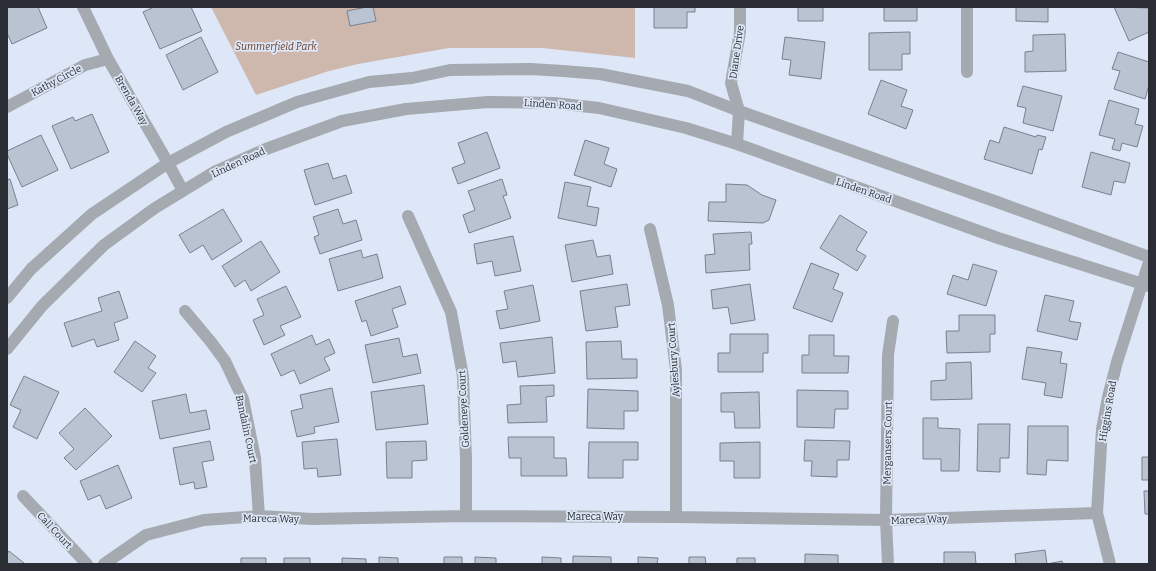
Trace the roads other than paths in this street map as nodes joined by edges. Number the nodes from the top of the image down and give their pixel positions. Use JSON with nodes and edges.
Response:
{"nodes":[{"id":1,"x":83,"y":7,"type":"edge"},
{"id":2,"x":740,"y":7,"type":"edge"},
{"id":3,"x":966,"y":7,"type":"edge"},
{"id":4,"x":108,"y":59,"type":"junction"},
{"id":5,"x":966,"y":72,"type":"dead end"},
{"id":6,"x":7,"y":107,"type":"edge"},
{"id":7,"x":738,"y":111,"type":"junction"},
{"id":8,"x":737,"y":144,"type":"junction"},
{"id":9,"x":168,"y":163,"type":"junction"},
{"id":10,"x":183,"y":191,"type":"junction"},
{"id":11,"x":408,"y":216,"type":"dead end"},
{"id":12,"x":650,"y":229,"type":"dead end"},
{"id":13,"x":1149,"y":257,"type":"edge"},
{"id":14,"x":1149,"y":262,"type":"edge"},
{"id":15,"x":1145,"y":285,"type":"edge"},
{"id":16,"x":7,"y":298,"type":"edge"},
{"id":17,"x":185,"y":311,"type":"dead end"},
{"id":18,"x":893,"y":322,"type":"dead end"},
{"id":19,"x":7,"y":349,"type":"edge"},
{"id":20,"x":23,"y":496,"type":"dead end"},
{"id":21,"x":1097,"y":513,"type":"junction"},
{"id":22,"x":258,"y":516,"type":"junction"},
{"id":23,"x":466,"y":516,"type":"junction"},
{"id":24,"x":676,"y":517,"type":"junction"},
{"id":25,"x":886,"y":520,"type":"junction"},
{"id":26,"x":86,"y":564,"type":"edge"},
{"id":27,"x":104,"y":564,"type":"edge"},
{"id":28,"x":888,"y":564,"type":"edge"},
{"id":29,"x":1110,"y":564,"type":"edge"}],
"edges":[{"from":1,"to":4,"type":"street","name":"Brenda Way"},
{"from":2,"to":7,"type":"street","name":"Diane Drive"},
{"from":3,"to":5,"type":"street"},
{"from":4,"to":6,"type":"street","name":"Kathy Circle"},
{"from":4,"to":9,"type":"street","name":"Brenda Way"},
{"from":7,"to":8,"type":"street","name":"Diane Drive"},
{"from":7,"to":9,"type":"street"},
{"from":7,"to":13,"type":"street"},
{"from":8,"to":10,"type":"street","name":"Linden Road"},
{"from":8,"to":15,"type":"street","name":"Linden Road"},
{"from":9,"to":10,"type":"street","name":"Brenda Way"},
{"from":9,"to":16,"type":"street"},
{"from":10,"to":19,"type":"street","name":"Linden Road"},
{"from":11,"to":23,"type":"street","name":"Goldeneye Court"},
{"from":12,"to":24,"type":"street","name":"Aylesbury Court"},
{"from":14,"to":15,"type":"street","name":"Higgins Road"},
{"from":15,"to":21,"type":"street","name":"Higgins Road"},
{"from":17,"to":22,"type":"street","name":"Bandalin Court"},
{"from":18,"to":25,"type":"street","name":"Mergansers Court"},
{"from":20,"to":26,"type":"street","name":"Call Court"},
{"from":21,"to":25,"type":"street","name":"Mareca Way"},
{"from":21,"to":29,"type":"street","name":"Higgins Road"},
{"from":22,"to":23,"type":"street","name":"Mareca Way"},
{"from":22,"to":27,"type":"street","name":"Mareca Way"},
{"from":23,"to":24,"type":"street","name":"Mareca Way"},
{"from":24,"to":25,"type":"street","name":"Mareca Way"},
{"from":25,"to":28,"type":"street","name":"Mergansers Court"}]}
